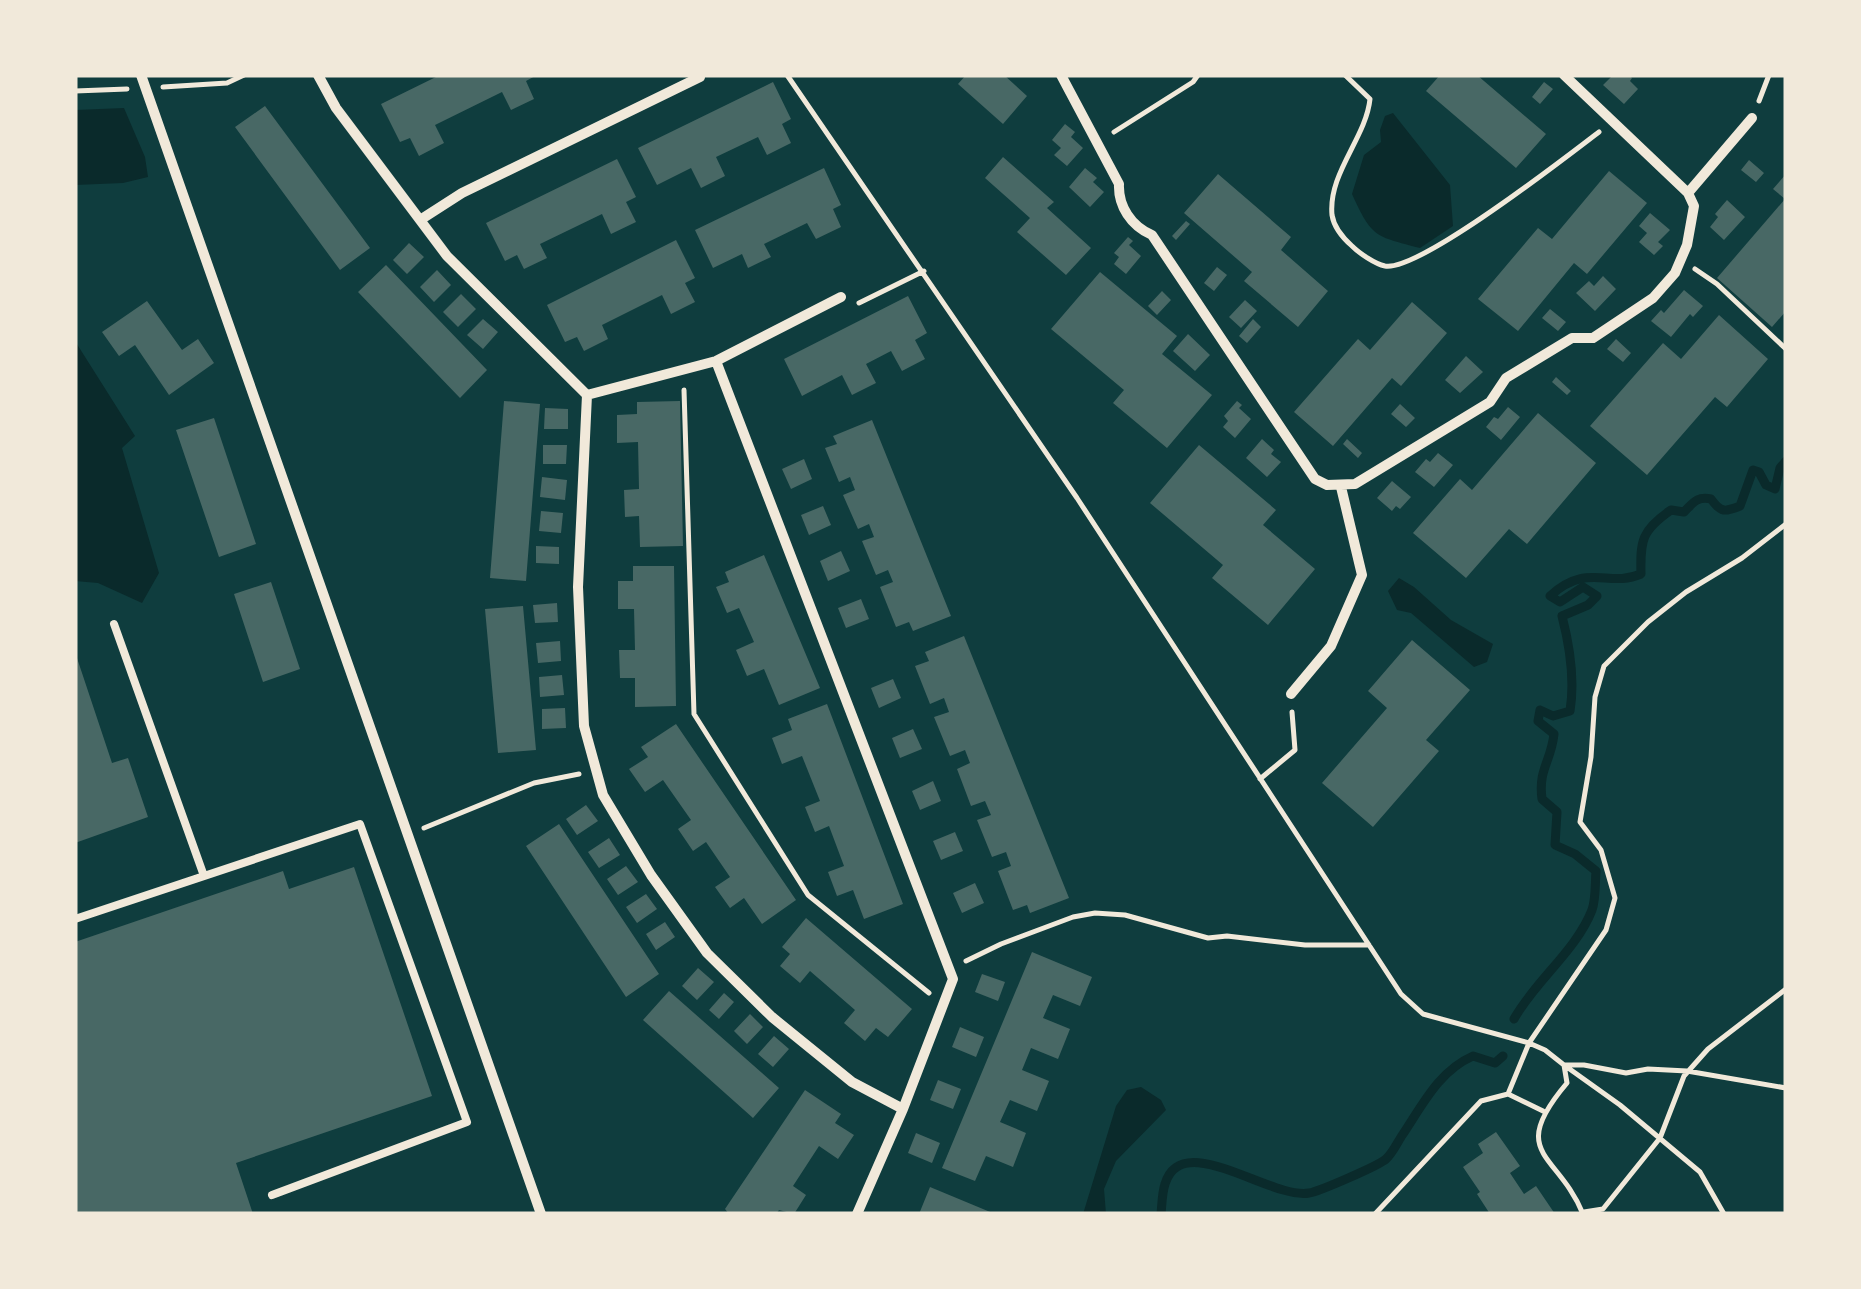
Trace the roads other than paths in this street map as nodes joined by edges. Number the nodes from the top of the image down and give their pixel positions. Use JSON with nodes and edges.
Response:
{"nodes":[{"id":1,"x":141,"y":75,"type":"edge"},
{"id":2,"x":318,"y":75,"type":"edge"},
{"id":3,"x":1061,"y":75,"type":"edge"},
{"id":4,"x":1564,"y":75,"type":"edge"},
{"id":5,"x":700,"y":77,"type":"edge"},
{"id":6,"x":1752,"y":118,"type":"road end"},
{"id":7,"x":1688,"y":192,"type":"junction"},
{"id":8,"x":420,"y":220,"type":"junction"},
{"id":9,"x":841,"y":296,"type":"road end"},
{"id":10,"x":716,"y":361,"type":"junction"},
{"id":11,"x":586,"y":395,"type":"junction"},
{"id":12,"x":1341,"y":486,"type":"junction"},
{"id":13,"x":114,"y":624,"type":"dead end"},
{"id":14,"x":1291,"y":694,"type":"road end"},
{"id":15,"x":204,"y":876,"type":"junction"},
{"id":16,"x":75,"y":919,"type":"edge"},
{"id":17,"x":903,"y":1109,"type":"junction"},
{"id":18,"x":272,"y":1195,"type":"dead end"},
{"id":19,"x":540,"y":1214,"type":"edge"},
{"id":20,"x":857,"y":1214,"type":"edge"}],
"edges":[{"from":1,"to":19,"type":"street"},
{"from":2,"to":8,"type":"street"},
{"from":3,"to":12,"type":"street"},
{"from":4,"to":7,"type":"street"},
{"from":5,"to":8,"type":"street"},
{"from":6,"to":7,"type":"street"},
{"from":7,"to":12,"type":"street"},
{"from":8,"to":11,"type":"street"},
{"from":9,"to":10,"type":"street"},
{"from":10,"to":11,"type":"street"},
{"from":10,"to":17,"type":"street"},
{"from":11,"to":17,"type":"street"},
{"from":12,"to":14,"type":"street"},
{"from":13,"to":15,"type":"lane"},
{"from":15,"to":16,"type":"lane"},
{"from":15,"to":18,"type":"lane"},
{"from":17,"to":20,"type":"street"}]}
